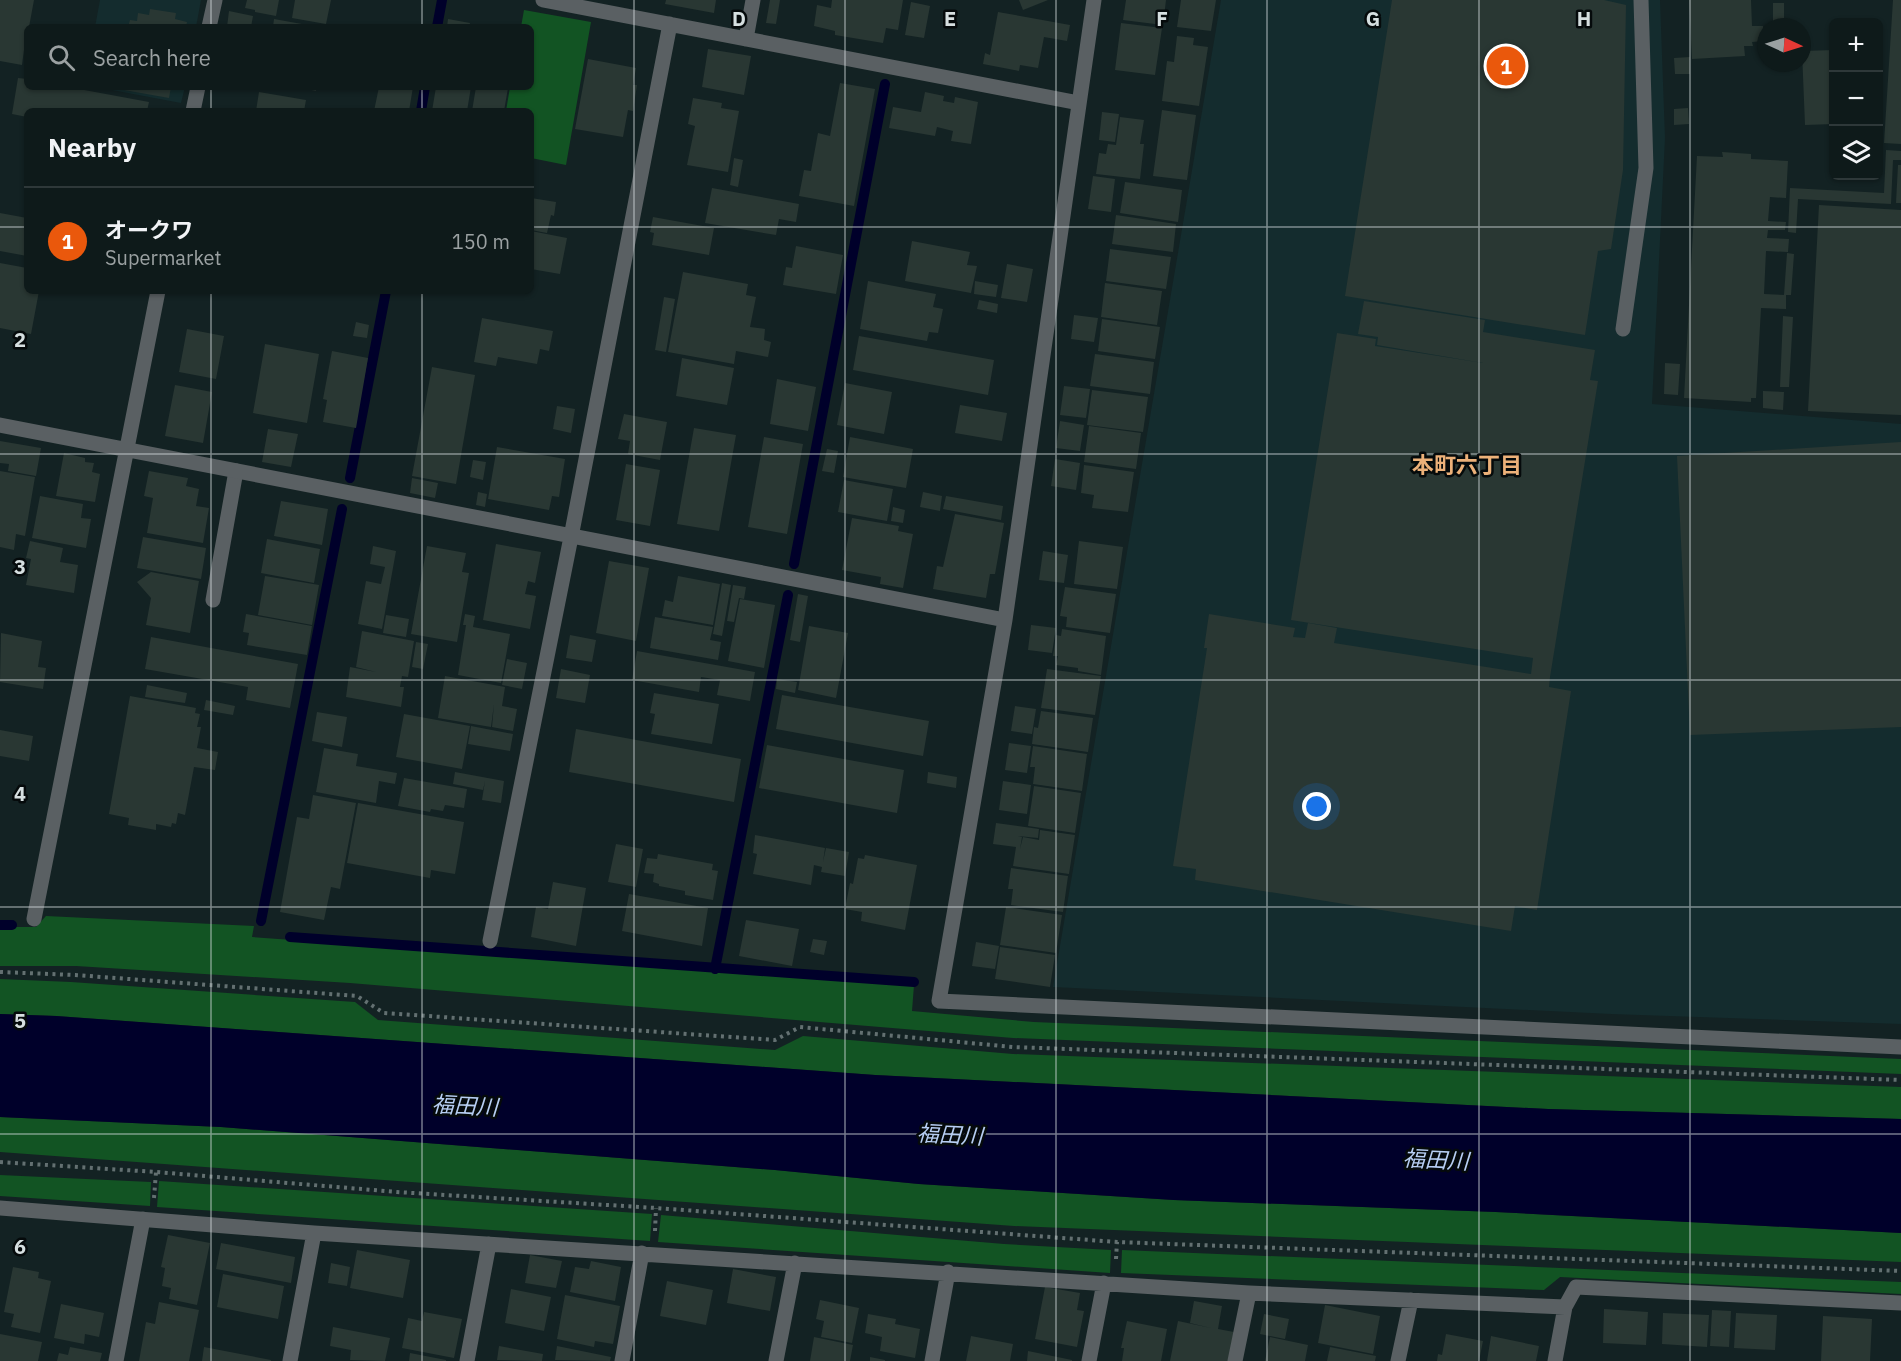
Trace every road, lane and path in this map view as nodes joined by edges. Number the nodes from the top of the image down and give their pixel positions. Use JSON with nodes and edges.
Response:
{"nodes":[{"id":1,"x":215,"y":0,"type":"edge"},
{"id":2,"x":543,"y":0,"type":"edge"},
{"id":3,"x":753,"y":0,"type":"edge"},
{"id":4,"x":1094,"y":0,"type":"edge"},
{"id":5,"x":1641,"y":0,"type":"edge"},
{"id":6,"x":210,"y":24,"type":"edge"},
{"id":7,"x":670,"y":24,"type":"junction"},
{"id":8,"x":746,"y":39,"type":"junction"},
{"id":9,"x":197,"y":90,"type":"edge"},
{"id":10,"x":1078,"y":104,"type":"junction"},
{"id":11,"x":194,"y":108,"type":"edge"},
{"id":12,"x":157,"y":294,"type":"edge"},
{"id":13,"x":1623,"y":329,"type":"dead end"},
{"id":14,"x":0,"y":425,"type":"edge"},
{"id":15,"x":126,"y":450,"type":"junction"},
{"id":16,"x":236,"y":471,"type":"junction"},
{"id":17,"x":571,"y":537,"type":"junction"},
{"id":18,"x":213,"y":600,"type":"dead end"},
{"id":19,"x":1005,"y":621,"type":"junction"},
{"id":20,"x":34,"y":919,"type":"dead end"},
{"id":21,"x":490,"y":941,"type":"dead end"},
{"id":22,"x":0,"y":972,"type":"edge"},
{"id":23,"x":1901,"y":1047,"type":"edge"},
{"id":24,"x":1901,"y":1080,"type":"edge"},
{"id":25,"x":0,"y":1162,"type":"edge"},
{"id":26,"x":0,"y":1208,"type":"edge"},
{"id":27,"x":143,"y":1220,"type":"junction"},
{"id":28,"x":314,"y":1233,"type":"junction"},
{"id":29,"x":489,"y":1244,"type":"junction"},
{"id":30,"x":642,"y":1253,"type":"junction"},
{"id":31,"x":795,"y":1263,"type":"junction"},
{"id":32,"x":1901,"y":1271,"type":"edge"},
{"id":33,"x":948,"y":1272,"type":"junction"},
{"id":34,"x":1104,"y":1283,"type":"junction"},
{"id":35,"x":1249,"y":1293,"type":"junction"},
{"id":36,"x":1411,"y":1300,"type":"junction"},
{"id":37,"x":1901,"y":1303,"type":"edge"},
{"id":38,"x":1565,"y":1307,"type":"junction"},
{"id":39,"x":116,"y":1361,"type":"edge"},
{"id":40,"x":290,"y":1361,"type":"edge"},
{"id":41,"x":467,"y":1361,"type":"edge"},
{"id":42,"x":622,"y":1361,"type":"edge"},
{"id":43,"x":776,"y":1361,"type":"edge"},
{"id":44,"x":932,"y":1361,"type":"edge"},
{"id":45,"x":1089,"y":1361,"type":"edge"},
{"id":46,"x":1235,"y":1361,"type":"edge"},
{"id":47,"x":1398,"y":1361,"type":"edge"},
{"id":48,"x":1556,"y":1361,"type":"edge"}],
"edges":[{"from":1,"to":6,"type":"street"},
{"from":2,"to":7,"type":"street"},
{"from":3,"to":8,"type":"street"},
{"from":4,"to":10,"type":"street"},
{"from":5,"to":13,"type":"street"},
{"from":7,"to":8,"type":"street"},
{"from":7,"to":17,"type":"street"},
{"from":8,"to":10,"type":"street"},
{"from":9,"to":11,"type":"street"},
{"from":10,"to":19,"type":"street"},
{"from":12,"to":15,"type":"street"},
{"from":14,"to":15,"type":"street"},
{"from":15,"to":16,"type":"street"},
{"from":15,"to":20,"type":"street"},
{"from":16,"to":17,"type":"street"},
{"from":16,"to":18,"type":"street"},
{"from":17,"to":19,"type":"street"},
{"from":17,"to":21,"type":"street"},
{"from":19,"to":23,"type":"street"},
{"from":22,"to":24,"type":"path"},
{"from":25,"to":32,"type":"path"},
{"from":26,"to":27,"type":"street"},
{"from":27,"to":28,"type":"street"},
{"from":27,"to":39,"type":"street"},
{"from":28,"to":29,"type":"street"},
{"from":28,"to":40,"type":"street"},
{"from":29,"to":30,"type":"street"},
{"from":29,"to":41,"type":"street"},
{"from":30,"to":31,"type":"street"},
{"from":30,"to":42,"type":"street"},
{"from":31,"to":33,"type":"street"},
{"from":31,"to":43,"type":"street"},
{"from":33,"to":34,"type":"street"},
{"from":33,"to":44,"type":"street"},
{"from":34,"to":35,"type":"street"},
{"from":34,"to":45,"type":"street"},
{"from":35,"to":36,"type":"street"},
{"from":35,"to":46,"type":"street"},
{"from":36,"to":38,"type":"street"},
{"from":36,"to":47,"type":"street"},
{"from":37,"to":38,"type":"street"},
{"from":38,"to":48,"type":"street"}]}
